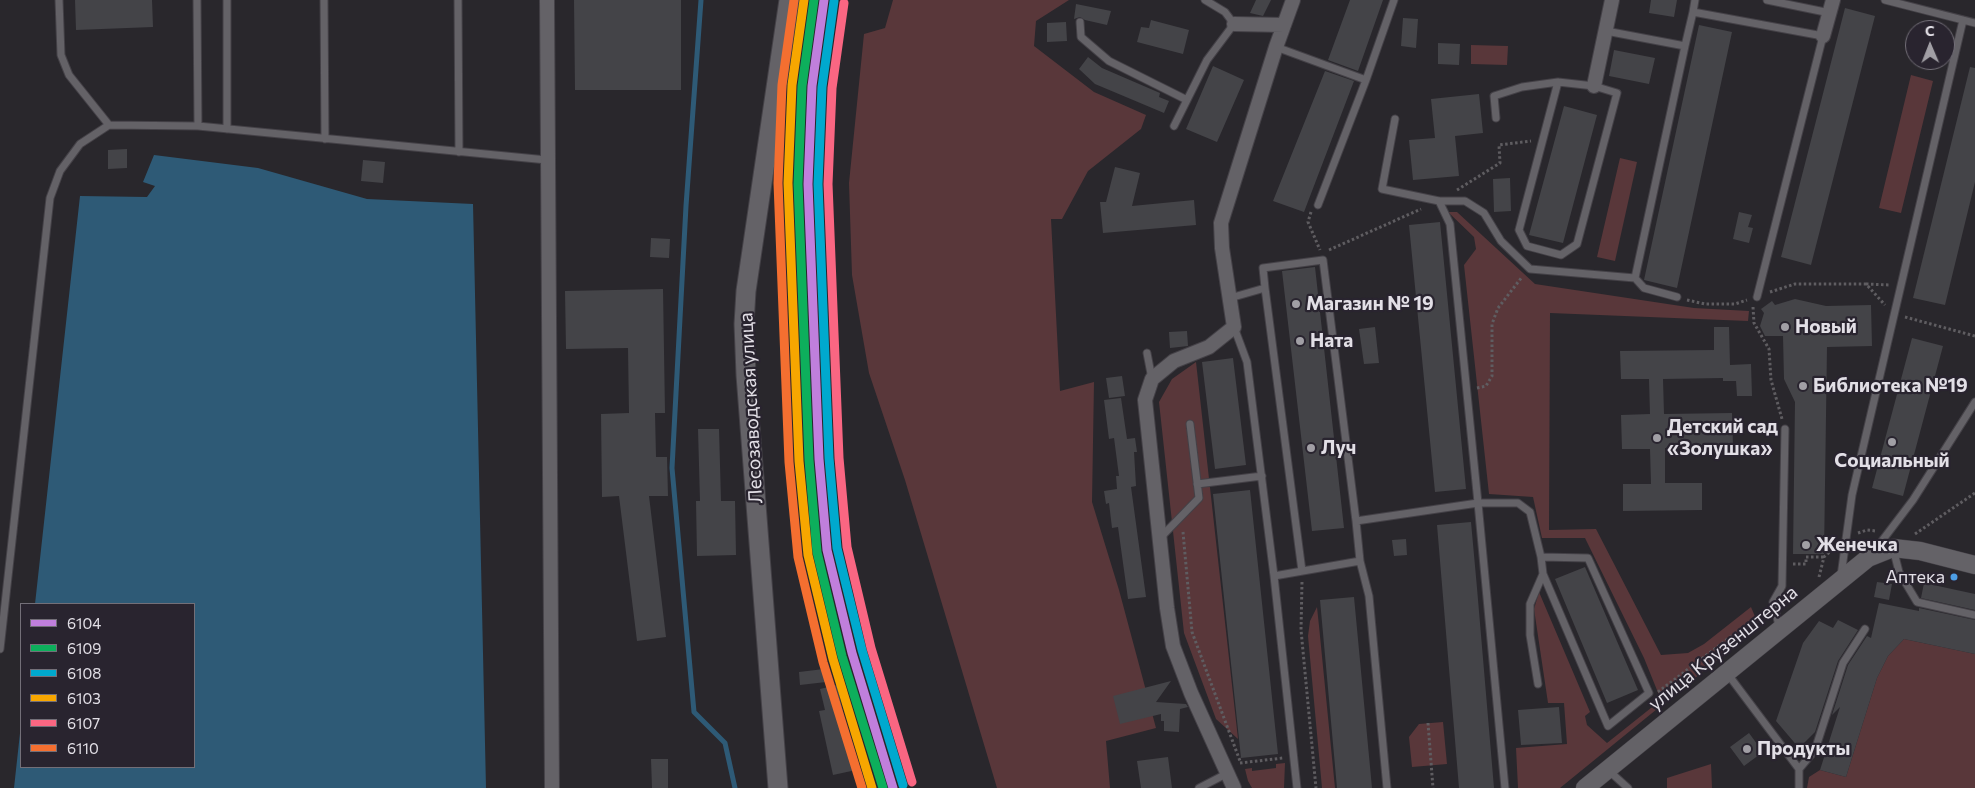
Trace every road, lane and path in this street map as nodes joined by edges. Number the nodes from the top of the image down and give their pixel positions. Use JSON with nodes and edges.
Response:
{"nodes":[{"id":1,"x":59,"y":0,"type":"edge"},
{"id":2,"x":197,"y":0,"type":"edge"},
{"id":3,"x":227,"y":0,"type":"edge"},
{"id":4,"x":324,"y":0,"type":"edge"},
{"id":5,"x":458,"y":0,"type":"edge"},
{"id":6,"x":547,"y":0,"type":"edge"},
{"id":7,"x":789,"y":0,"type":"edge"},
{"id":8,"x":1205,"y":0,"type":"edge"},
{"id":9,"x":1293,"y":0,"type":"edge"},
{"id":10,"x":1394,"y":0,"type":"edge"},
{"id":11,"x":1612,"y":0,"type":"edge"},
{"id":12,"x":1695,"y":0,"type":"edge"},
{"id":13,"x":1767,"y":0,"type":"edge"},
{"id":14,"x":1885,"y":0,"type":"edge"},
{"id":15,"x":1831,"y":6,"type":"edge"},
{"id":16,"x":1693,"y":12,"type":"junction"},
{"id":17,"x":1963,"y":20,"type":"junction"},
{"id":18,"x":1080,"y":22,"type":"dead end"},
{"id":19,"x":1975,"y":23,"type":"edge"},
{"id":20,"x":1234,"y":24,"type":"junction"},
{"id":21,"x":1284,"y":25,"type":"junction"},
{"id":22,"x":1606,"y":31,"type":"junction"},
{"id":23,"x":1823,"y":36,"type":"junction"},
{"id":24,"x":1685,"y":46,"type":"junction"},
{"id":25,"x":1276,"y":47,"type":"junction"},
{"id":26,"x":1366,"y":80,"type":"junction"},
{"id":27,"x":1558,"y":82,"type":"junction"},
{"id":28,"x":1594,"y":86,"type":"junction"},
{"id":29,"x":1187,"y":100,"type":"junction"},
{"id":30,"x":1496,"y":118,"type":"dead end"},
{"id":31,"x":1395,"y":119,"type":"dead end"},
{"id":32,"x":109,"y":125,"type":"junction"},
{"id":33,"x":198,"y":126,"type":"junction"},
{"id":34,"x":1174,"y":126,"type":"dead end"},
{"id":35,"x":227,"y":129,"type":"junction"},
{"id":36,"x":325,"y":138,"type":"junction"},
{"id":37,"x":1543,"y":139,"type":"junction"},
{"id":38,"x":459,"y":152,"type":"junction"},
{"id":39,"x":547,"y":160,"type":"junction"},
{"id":40,"x":1439,"y":201,"type":"junction"},
{"id":41,"x":1318,"y":205,"type":"dead end"},
{"id":42,"x":1312,"y":210,"type":"dead end"},
{"id":43,"x":1635,"y":278,"type":"junction"},
{"id":44,"x":1519,"y":281,"type":"dead end"},
{"id":45,"x":1795,"y":284,"type":"dead end"},
{"id":46,"x":1866,"y":284,"type":"junction"},
{"id":47,"x":1901,"y":285,"type":"junction"},
{"id":48,"x":1265,"y":288,"type":"junction"},
{"id":49,"x":1677,"y":297,"type":"joint"},
{"id":50,"x":1757,"y":297,"type":"joint"},
{"id":51,"x":1230,"y":298,"type":"junction"},
{"id":52,"x":1705,"y":304,"type":"dead end"},
{"id":53,"x":1894,"y":315,"type":"junction"},
{"id":54,"x":1234,"y":327,"type":"junction"},
{"id":55,"x":1975,"y":336,"type":"edge"},
{"id":56,"x":1147,"y":353,"type":"dead end"},
{"id":57,"x":1152,"y":379,"type":"junction"},
{"id":58,"x":1467,"y":390,"type":"junction"},
{"id":59,"x":1975,"y":402,"type":"edge"},
{"id":60,"x":1190,"y":424,"type":"dead end"},
{"id":61,"x":1785,"y":429,"type":"joint"},
{"id":62,"x":1262,"y":476,"type":"junction"},
{"id":63,"x":1197,"y":484,"type":"junction"},
{"id":64,"x":1975,"y":493,"type":"edge"},
{"id":65,"x":1478,"y":503,"type":"junction"},
{"id":66,"x":1181,"y":516,"type":"junction"},
{"id":67,"x":1356,"y":522,"type":"junction"},
{"id":68,"x":1914,"y":534,"type":"dead end"},
{"id":69,"x":1159,"y":538,"type":"junction"},
{"id":70,"x":1893,"y":548,"type":"junction"},
{"id":71,"x":1541,"y":557,"type":"junction"},
{"id":72,"x":1824,"y":557,"type":"dead end"},
{"id":73,"x":1868,"y":558,"type":"junction"},
{"id":74,"x":1360,"y":561,"type":"junction"},
{"id":75,"x":1806,"y":564,"type":"dead end"},
{"id":76,"x":1975,"y":565,"type":"edge"},
{"id":77,"x":1302,"y":571,"type":"junction"},
{"id":78,"x":1543,"y":574,"type":"junction"},
{"id":79,"x":1274,"y":576,"type":"junction"},
{"id":80,"x":1841,"y":580,"type":"junction"},
{"id":81,"x":1975,"y":614,"type":"edge"},
{"id":82,"x":1771,"y":628,"type":"junction"},
{"id":83,"x":1865,"y":629,"type":"dead end"},
{"id":84,"x":0,"y":649,"type":"edge"},
{"id":85,"x":1727,"y":672,"type":"junction"},
{"id":86,"x":1538,"y":684,"type":"dead end"},
{"id":87,"x":1656,"y":694,"type":"dead end"},
{"id":88,"x":1428,"y":723,"type":"dead end"},
{"id":89,"x":1294,"y":757,"type":"junction"},
{"id":90,"x":1241,"y":763,"type":"junction"},
{"id":91,"x":1224,"y":769,"type":"junction"},
{"id":92,"x":1799,"y":769,"type":"junction"},
{"id":93,"x":1608,"y":770,"type":"junction"},
{"id":94,"x":552,"y":788,"type":"edge"},
{"id":95,"x":778,"y":788,"type":"edge"},
{"id":96,"x":1200,"y":788,"type":"edge"},
{"id":97,"x":1234,"y":788,"type":"edge"},
{"id":98,"x":1297,"y":788,"type":"edge"},
{"id":99,"x":1316,"y":788,"type":"edge"},
{"id":100,"x":1387,"y":788,"type":"edge"},
{"id":101,"x":1433,"y":788,"type":"edge"},
{"id":102,"x":1505,"y":788,"type":"edge"},
{"id":103,"x":1585,"y":788,"type":"edge"},
{"id":104,"x":1627,"y":788,"type":"edge"},
{"id":105,"x":1799,"y":788,"type":"edge"}],
"edges":[{"from":1,"to":32,"type":"lane"},
{"from":2,"to":33,"type":"lane"},
{"from":3,"to":35,"type":"lane"},
{"from":4,"to":36,"type":"lane"},
{"from":5,"to":38,"type":"lane"},
{"from":6,"to":39,"type":"street"},
{"from":7,"to":95,"type":"main road","name":"Лесозаводская улица"},
{"from":8,"to":20,"type":"lane"},
{"from":9,"to":21,"type":"street"},
{"from":10,"to":26,"type":"lane"},
{"from":11,"to":22,"type":"street"},
{"from":12,"to":16,"type":"lane"},
{"from":13,"to":15,"type":"lane"},
{"from":14,"to":17,"type":"lane"},
{"from":15,"to":23,"type":"street"},
{"from":16,"to":23,"type":"lane"},
{"from":16,"to":24,"type":"lane"},
{"from":17,"to":19,"type":"lane"},
{"from":17,"to":47,"type":"lane"},
{"from":18,"to":29,"type":"lane"},
{"from":20,"to":21,"type":"street"},
{"from":20,"to":29,"type":"lane"},
{"from":21,"to":25,"type":"street"},
{"from":22,"to":24,"type":"lane"},
{"from":22,"to":28,"type":"street"},
{"from":23,"to":50,"type":"lane"},
{"from":24,"to":43,"type":"lane"},
{"from":25,"to":26,"type":"lane"},
{"from":25,"to":51,"type":"street"},
{"from":26,"to":41,"type":"lane"},
{"from":27,"to":28,"type":"lane"},
{"from":27,"to":30,"type":"lane"},
{"from":27,"to":37,"type":"lane"},
{"from":28,"to":37,"type":"lane"},
{"from":29,"to":34,"type":"lane"},
{"from":31,"to":40,"type":"lane"},
{"from":32,"to":33,"type":"lane"},
{"from":32,"to":84,"type":"lane"},
{"from":33,"to":35,"type":"lane"},
{"from":35,"to":36,"type":"lane"},
{"from":36,"to":38,"type":"lane"},
{"from":37,"to":40,"type":"path"},
{"from":38,"to":39,"type":"lane"},
{"from":39,"to":94,"type":"street"},
{"from":40,"to":42,"type":"path"},
{"from":40,"to":43,"type":"lane"},
{"from":40,"to":58,"type":"lane"},
{"from":43,"to":49,"type":"lane"},
{"from":44,"to":58,"type":"path"},
{"from":45,"to":46,"type":"path"},
{"from":46,"to":47,"type":"path"},
{"from":46,"to":53,"type":"path"},
{"from":47,"to":53,"type":"lane"},
{"from":48,"to":51,"type":"lane"},
{"from":48,"to":67,"type":"lane"},
{"from":48,"to":77,"type":"lane"},
{"from":49,"to":52,"type":"path"},
{"from":50,"to":61,"type":"path"},
{"from":51,"to":54,"type":"street"},
{"from":53,"to":55,"type":"path"},
{"from":53,"to":80,"type":"lane"},
{"from":54,"to":57,"type":"street"},
{"from":54,"to":62,"type":"lane"},
{"from":56,"to":57,"type":"lane"},
{"from":57,"to":69,"type":"street"},
{"from":58,"to":65,"type":"lane"},
{"from":59,"to":73,"type":"lane"},
{"from":60,"to":63,"type":"lane"},
{"from":61,"to":82,"type":"lane"},
{"from":62,"to":63,"type":"lane"},
{"from":62,"to":79,"type":"lane"},
{"from":63,"to":66,"type":"lane"},
{"from":64,"to":68,"type":"path"},
{"from":65,"to":67,"type":"lane"},
{"from":65,"to":71,"type":"lane"},
{"from":65,"to":102,"type":"lane"},
{"from":66,"to":69,"type":"lane"},
{"from":66,"to":90,"type":"path"},
{"from":67,"to":74,"type":"lane"},
{"from":69,"to":91,"type":"street"},
{"from":70,"to":73,"type":"street","name":"улица Крузенштерна"},
{"from":70,"to":76,"type":"street"},
{"from":70,"to":81,"type":"lane"},
{"from":71,"to":78,"type":"lane"},
{"from":71,"to":78,"type":"lane"},
{"from":72,"to":75,"type":"path"},
{"from":73,"to":80,"type":"street","name":"улица Крузенштерна"},
{"from":74,"to":77,"type":"lane"},
{"from":74,"to":100,"type":"lane"},
{"from":77,"to":79,"type":"lane"},
{"from":77,"to":99,"type":"path"},
{"from":78,"to":86,"type":"lane"},
{"from":79,"to":89,"type":"lane"},
{"from":80,"to":82,"type":"street","name":"улица Крузенштерна"},
{"from":82,"to":85,"type":"street","name":"улица Крузенштерна"},
{"from":82,"to":87,"type":"path"},
{"from":83,"to":92,"type":"lane"},
{"from":85,"to":92,"type":"lane"},
{"from":85,"to":93,"type":"street","name":"улица Крузенштерна"},
{"from":88,"to":101,"type":"path"},
{"from":89,"to":90,"type":"path"},
{"from":89,"to":98,"type":"lane"},
{"from":90,"to":91,"type":"path"},
{"from":91,"to":96,"type":"lane"},
{"from":91,"to":97,"type":"street"},
{"from":92,"to":105,"type":"lane"},
{"from":93,"to":103,"type":"street","name":"улица Крузенштерна"},
{"from":93,"to":104,"type":"lane"}]}
